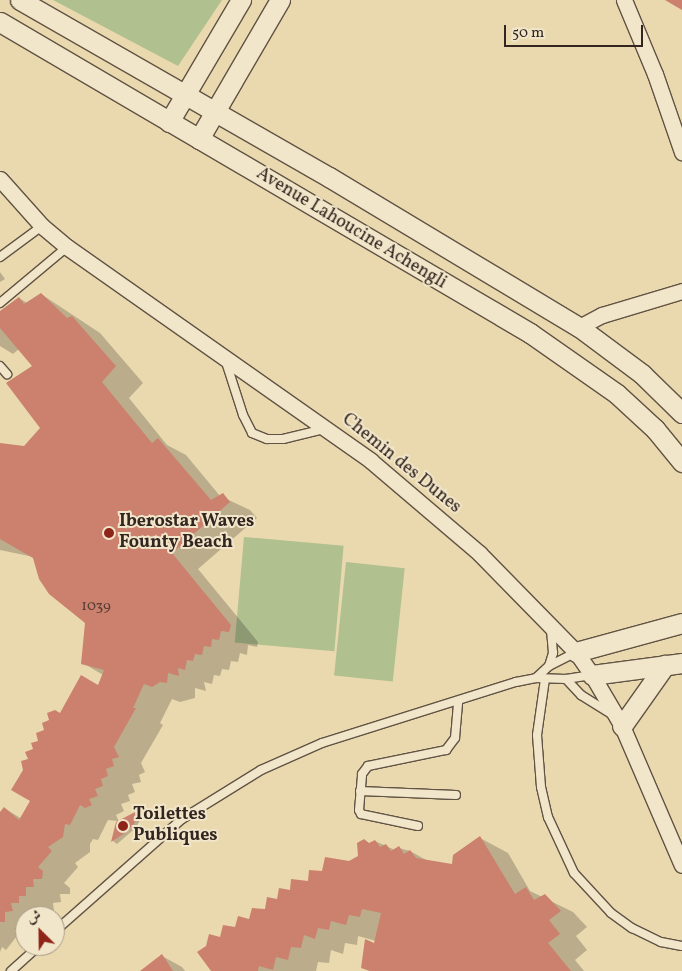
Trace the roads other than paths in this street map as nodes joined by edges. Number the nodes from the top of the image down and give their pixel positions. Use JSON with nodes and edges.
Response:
{"nodes":[{"id":1,"x":20,"y":0,"type":"edge"},
{"id":2,"x":240,"y":0,"type":"edge"},
{"id":3,"x":280,"y":0,"type":"edge"},
{"id":4,"x":624,"y":0,"type":"edge"},
{"id":5,"x":0,"y":22,"type":"edge"},
{"id":6,"x":184,"y":96,"type":"junction"},
{"id":7,"x":215,"y":113,"type":"junction"},
{"id":8,"x":169,"y":122,"type":"junction"},
{"id":9,"x":199,"y":139,"type":"junction"},
{"id":10,"x":682,"y":152,"type":"edge"},
{"id":11,"x":0,"y":179,"type":"edge"},
{"id":12,"x":42,"y":226,"type":"junction"},
{"id":13,"x":67,"y":247,"type":"junction"},
{"id":14,"x":0,"y":257,"type":"edge"},
{"id":15,"x":682,"y":292,"type":"edge"},
{"id":16,"x":0,"y":303,"type":"edge"},
{"id":17,"x":579,"y":327,"type":"junction"},
{"id":18,"x":226,"y":362,"type":"junction"},
{"id":19,"x":0,"y":366,"type":"edge"},
{"id":20,"x":7,"y":374,"type":"dead end"},
{"id":21,"x":681,"y":410,"type":"edge"},
{"id":22,"x":326,"y":428,"type":"junction"},
{"id":23,"x":682,"y":462,"type":"edge"},
{"id":24,"x":682,"y":623,"type":"edge"},
{"id":25,"x":550,"y":626,"type":"junction"},
{"id":26,"x":576,"y":652,"type":"junction"},
{"id":27,"x":673,"y":664,"type":"edge"},
{"id":28,"x":549,"y":666,"type":"junction"},
{"id":29,"x":592,"y":675,"type":"junction"},
{"id":30,"x":536,"y":678,"type":"junction"},
{"id":31,"x":545,"y":679,"type":"junction"},
{"id":32,"x":566,"y":679,"type":"junction"},
{"id":33,"x":458,"y":701,"type":"junction"},
{"id":34,"x":619,"y":722,"type":"junction"},
{"id":35,"x":360,"y":791,"type":"junction"},
{"id":36,"x":456,"y":795,"type":"dead end"},
{"id":37,"x":418,"y":826,"type":"dead end"},
{"id":38,"x":682,"y":865,"type":"edge"},
{"id":39,"x":65,"y":922,"type":"edge"},
{"id":40,"x":682,"y":946,"type":"edge"},
{"id":41,"x":27,"y":956,"type":"edge"},
{"id":42,"x":11,"y":971,"type":"edge"}],
"edges":[{"from":1,"to":6,"type":"street","name":"Avenue Lahoucine Achengli"},
{"from":2,"to":6,"type":"street"},
{"from":3,"to":7,"type":"street"},
{"from":4,"to":10,"type":"street"},
{"from":5,"to":8,"type":"street","name":"Avenue Lahoucine Achengli"},
{"from":6,"to":7,"type":"street","name":"Avenue Lahoucine Achengli"},
{"from":6,"to":8,"type":"street"},
{"from":7,"to":9,"type":"street"},
{"from":7,"to":17,"type":"street","name":"Avenue Lahoucine Achengli"},
{"from":8,"to":9,"type":"street","name":"Avenue Lahoucine Achengli"},
{"from":9,"to":23,"type":"street","name":"Avenue Lahoucine Achengli"},
{"from":11,"to":12,"type":"street","name":"Chemin des Dunes"},
{"from":12,"to":13,"type":"street","name":"Chemin des Dunes"},
{"from":12,"to":14,"type":"lane"},
{"from":13,"to":16,"type":"lane"},
{"from":13,"to":18,"type":"street","name":"Chemin des Dunes"},
{"from":15,"to":17,"type":"street"},
{"from":17,"to":21,"type":"street","name":"Avenue Lahoucine Achengli"},
{"from":18,"to":22,"type":"street","name":"Chemin des Dunes"},
{"from":18,"to":22,"type":"lane"},
{"from":19,"to":20,"type":"lane"},
{"from":22,"to":25,"type":"street","name":"Chemin des Dunes"},
{"from":24,"to":26,"type":"street"},
{"from":25,"to":26,"type":"street","name":"Chemin des Dunes"},
{"from":25,"to":28,"type":"lane"},
{"from":26,"to":28,"type":"lane"},
{"from":26,"to":29,"type":"street","name":"Chemin des Dunes"},
{"from":27,"to":29,"type":"street"},
{"from":27,"to":34,"type":"street"},
{"from":28,"to":30,"type":"lane"},
{"from":29,"to":32,"type":"lane"},
{"from":29,"to":34,"type":"street","name":"Chemin des Dunes"},
{"from":30,"to":31,"type":"lane"},
{"from":30,"to":33,"type":"lane"},
{"from":31,"to":32,"type":"lane"},
{"from":31,"to":40,"type":"lane"},
{"from":32,"to":34,"type":"lane"},
{"from":33,"to":35,"type":"lane"},
{"from":33,"to":39,"type":"lane"},
{"from":34,"to":38,"type":"street","name":"Chemin des Dunes"},
{"from":35,"to":36,"type":"lane"},
{"from":35,"to":37,"type":"lane"},
{"from":41,"to":42,"type":"lane"}]}
